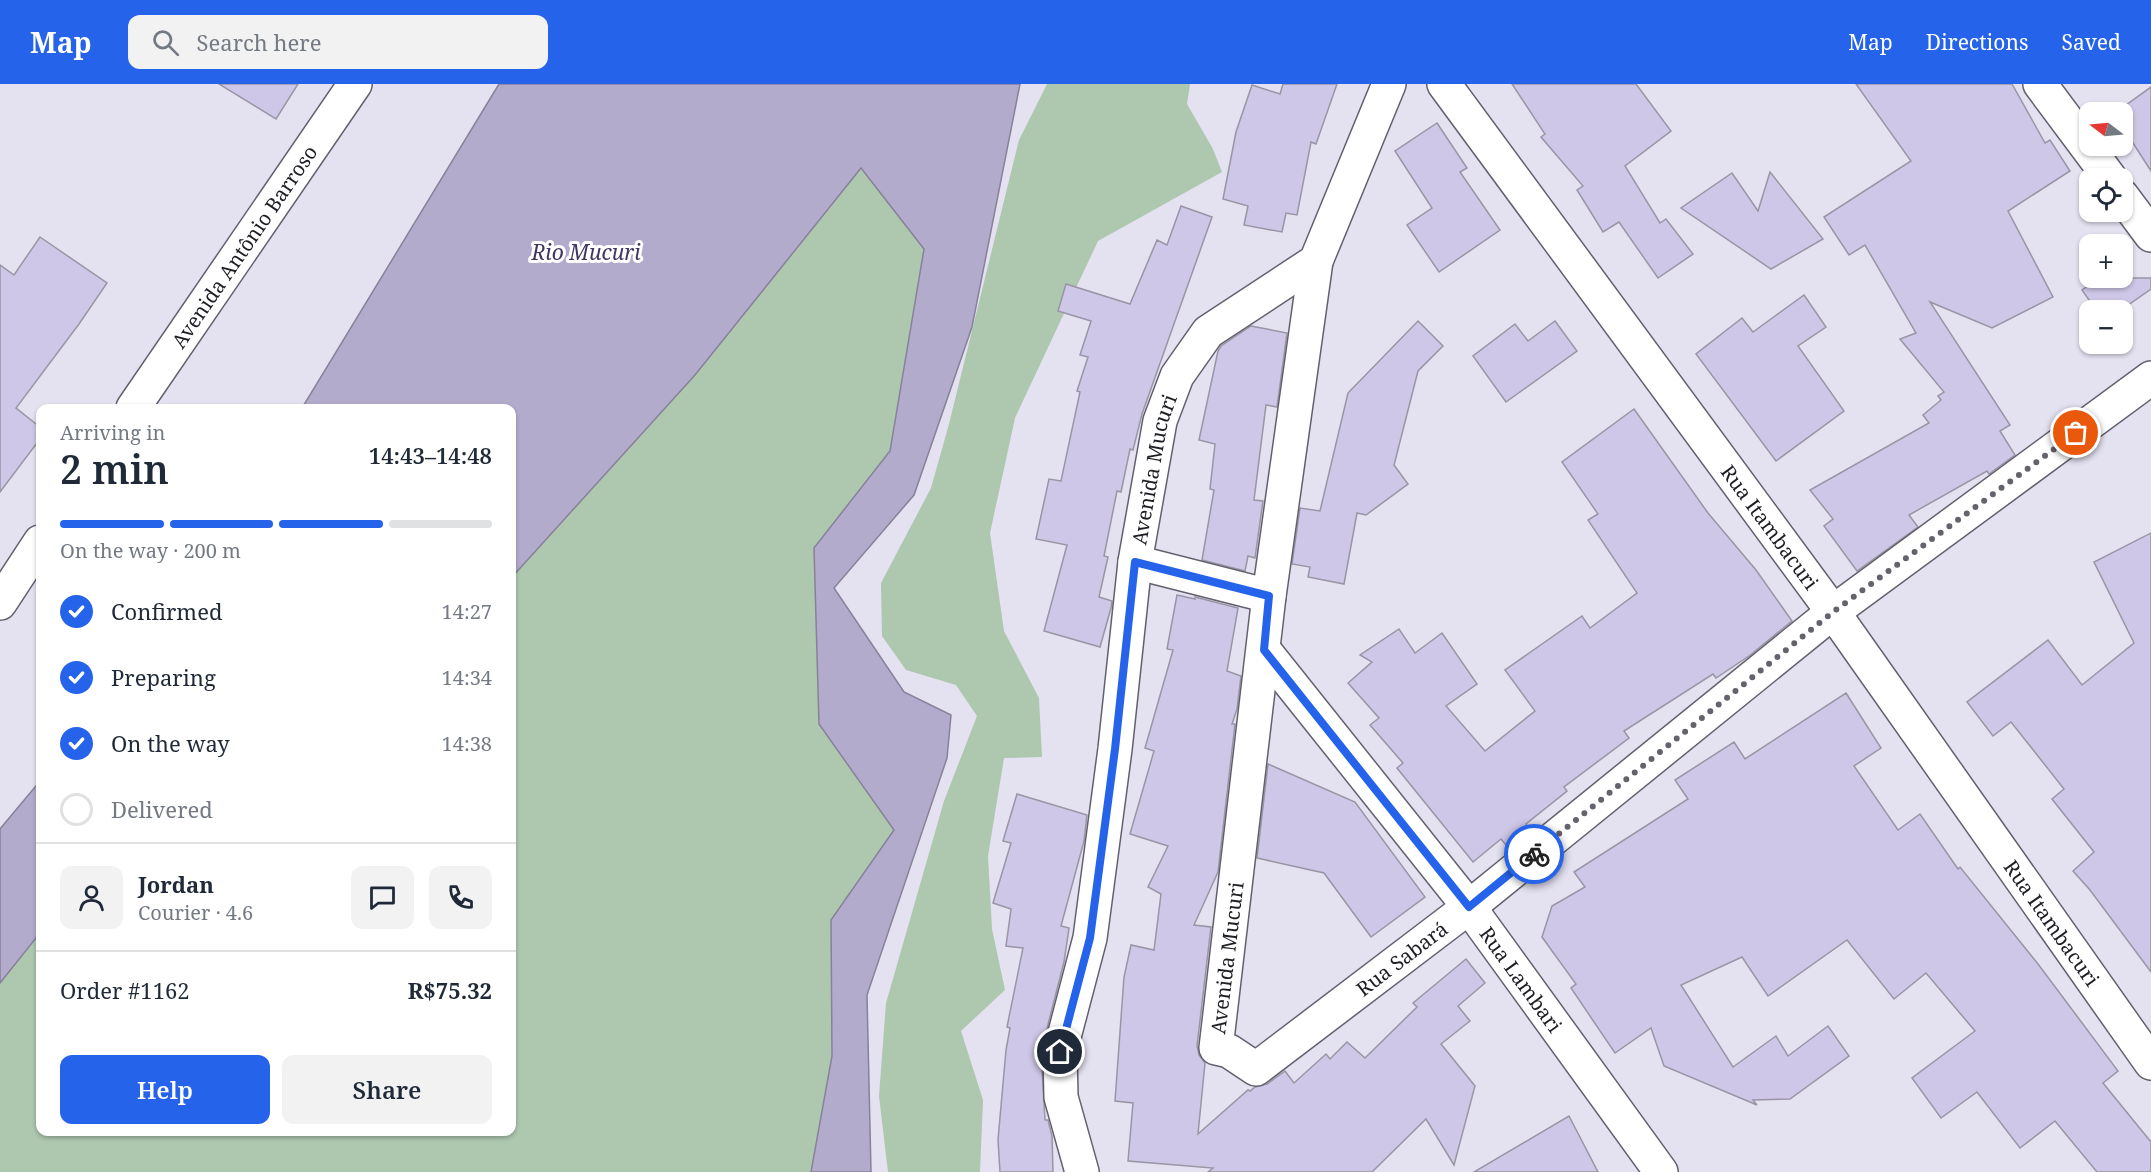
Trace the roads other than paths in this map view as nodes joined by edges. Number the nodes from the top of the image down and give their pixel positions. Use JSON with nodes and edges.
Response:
{"nodes":[{"id":1,"x":355,"y":84,"type":"edge"},
{"id":2,"x":1389,"y":84,"type":"edge"},
{"id":3,"x":1444,"y":84,"type":"edge"},
{"id":4,"x":2040,"y":84,"type":"edge"},
{"id":5,"x":2103,"y":168,"type":"edge"},
{"id":6,"x":2133,"y":211,"type":"edge"},
{"id":7,"x":2151,"y":235,"type":"edge"},
{"id":8,"x":1316,"y":261,"type":"junction"},
{"id":9,"x":2151,"y":378,"type":"edge"},
{"id":10,"x":136,"y":404,"type":"edge"},
{"id":11,"x":36,"y":548,"type":"edge"},
{"id":12,"x":1135,"y":562,"type":"junction"},
{"id":13,"x":1269,"y":596,"type":"junction"},
{"id":14,"x":0,"y":603,"type":"edge"},
{"id":15,"x":1833,"y":612,"type":"junction"},
{"id":16,"x":1264,"y":650,"type":"junction"},
{"id":17,"x":1469,"y":907,"type":"junction"},
{"id":18,"x":1216,"y":1048,"type":"joint"},
{"id":19,"x":2151,"y":1063,"type":"edge"},
{"id":20,"x":1082,"y":1172,"type":"edge"},
{"id":21,"x":1661,"y":1172,"type":"edge"}],
"edges":[{"from":1,"to":10,"type":"street","name":"Avenida Antônio Barroso"},
{"from":2,"to":8,"type":"street","name":"Avenida Mucuri"},
{"from":3,"to":15,"type":"street","name":"Rua Itambacuri"},
{"from":4,"to":5,"type":"street"},
{"from":6,"to":7,"type":"street"},
{"from":8,"to":12,"type":"street","name":"Avenida Mucuri"},
{"from":8,"to":13,"type":"street","name":"Avenida Mucuri"},
{"from":9,"to":15,"type":"street","name":"Rua Sabará"},
{"from":11,"to":14,"type":"street"},
{"from":12,"to":13,"type":"street"},
{"from":12,"to":20,"type":"street","name":"Avenida Mucuri"},
{"from":13,"to":16,"type":"street","name":"Avenida Mucuri"},
{"from":15,"to":17,"type":"street","name":"Rua Sabará"},
{"from":15,"to":19,"type":"street","name":"Rua Itambacuri"},
{"from":16,"to":17,"type":"street","name":"Rua Lambari"},
{"from":16,"to":18,"type":"street","name":"Avenida Mucuri"},
{"from":17,"to":18,"type":"street","name":"Rua Sabará"},
{"from":17,"to":21,"type":"street","name":"Rua Lambari"}]}
